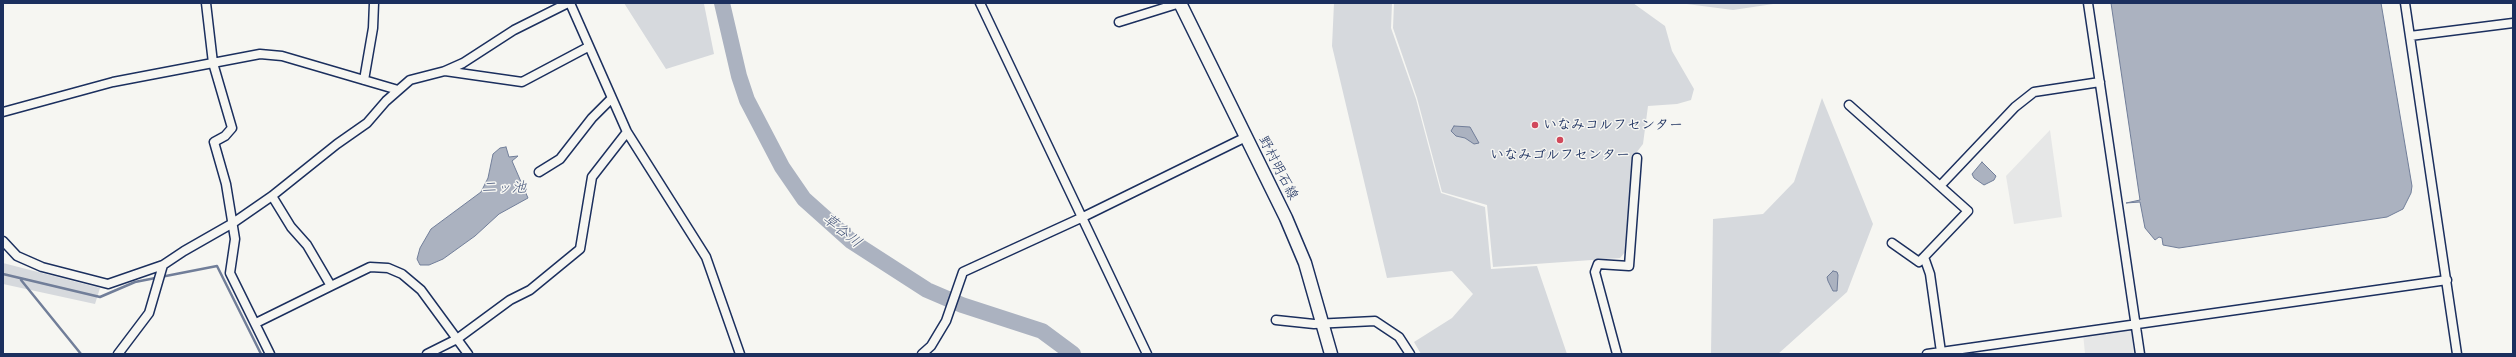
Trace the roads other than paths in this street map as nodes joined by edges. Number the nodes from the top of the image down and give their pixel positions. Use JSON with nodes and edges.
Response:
{"nodes":[{"id":1,"x":206,"y":3,"type":"edge"},
{"id":2,"x":374,"y":3,"type":"edge"},
{"id":3,"x":569,"y":3,"type":"edge"},
{"id":4,"x":980,"y":3,"type":"edge"},
{"id":5,"x":1180,"y":3,"type":"edge"},
{"id":6,"x":2088,"y":3,"type":"edge"},
{"id":7,"x":2405,"y":3,"type":"edge"},
{"id":8,"x":1119,"y":22,"type":"dead end"},
{"id":9,"x":2513,"y":22,"type":"edge"},
{"id":10,"x":2410,"y":36,"type":"junction"},
{"id":11,"x":588,"y":47,"type":"junction"},
{"id":12,"x":213,"y":63,"type":"junction"},
{"id":13,"x":445,"y":71,"type":"junction"},
{"id":14,"x":364,"y":80,"type":"junction"},
{"id":15,"x":2100,"y":82,"type":"junction"},
{"id":16,"x":398,"y":90,"type":"junction"},
{"id":17,"x":611,"y":99,"type":"junction"},
{"id":18,"x":1850,"y":105,"type":"dead end"},
{"id":19,"x":3,"y":112,"type":"edge"},
{"id":20,"x":627,"y":132,"type":"junction"},
{"id":21,"x":1246,"y":137,"type":"junction"},
{"id":22,"x":1637,"y":158,"type":"dead end"},
{"id":23,"x":539,"y":172,"type":"dead end"},
{"id":24,"x":1940,"y":186,"type":"junction"},
{"id":25,"x":272,"y":196,"type":"junction"},
{"id":26,"x":1083,"y":217,"type":"junction"},
{"id":27,"x":233,"y":224,"type":"junction"},
{"id":28,"x":3,"y":241,"type":"edge"},
{"id":29,"x":1892,"y":243,"type":"dead end"},
{"id":30,"x":1924,"y":257,"type":"junction"},
{"id":31,"x":163,"y":265,"type":"junction"},
{"id":32,"x":2447,"y":280,"type":"junction"},
{"id":33,"x":331,"y":286,"type":"junction"},
{"id":34,"x":1276,"y":320,"type":"dead end"},
{"id":35,"x":256,"y":323,"type":"junction"},
{"id":36,"x":1323,"y":323,"type":"junction"},
{"id":37,"x":2136,"y":323,"type":"junction"},
{"id":38,"x":457,"y":339,"type":"junction"},
{"id":39,"x":1941,"y":352,"type":"junction"},
{"id":40,"x":118,"y":354,"type":"edge"},
{"id":41,"x":270,"y":354,"type":"edge"},
{"id":42,"x":427,"y":354,"type":"edge"},
{"id":43,"x":468,"y":354,"type":"edge"},
{"id":44,"x":740,"y":354,"type":"edge"},
{"id":45,"x":924,"y":354,"type":"edge"},
{"id":46,"x":1147,"y":354,"type":"edge"},
{"id":47,"x":1331,"y":354,"type":"edge"},
{"id":48,"x":1410,"y":354,"type":"edge"},
{"id":49,"x":1617,"y":354,"type":"edge"},
{"id":50,"x":1927,"y":354,"type":"edge"},
{"id":51,"x":2140,"y":354,"type":"edge"},
{"id":52,"x":2457,"y":354,"type":"edge"}],
"edges":[{"from":1,"to":12,"type":"street"},
{"from":2,"to":14,"type":"street"},
{"from":3,"to":11,"type":"street"},
{"from":3,"to":13,"type":"street"},
{"from":4,"to":26,"type":"street"},
{"from":5,"to":8,"type":"street"},
{"from":5,"to":21,"type":"main road","name":"野村明石線"},
{"from":6,"to":15,"type":"street"},
{"from":7,"to":10,"type":"street"},
{"from":9,"to":10,"type":"street"},
{"from":10,"to":32,"type":"street"},
{"from":11,"to":13,"type":"street"},
{"from":11,"to":17,"type":"street"},
{"from":12,"to":14,"type":"street"},
{"from":12,"to":19,"type":"street"},
{"from":12,"to":27,"type":"street"},
{"from":13,"to":16,"type":"street"},
{"from":14,"to":16,"type":"street"},
{"from":15,"to":24,"type":"street"},
{"from":15,"to":37,"type":"street"},
{"from":16,"to":25,"type":"street"},
{"from":17,"to":20,"type":"street"},
{"from":17,"to":23,"type":"street"},
{"from":18,"to":24,"type":"street"},
{"from":20,"to":38,"type":"street"},
{"from":20,"to":44,"type":"street"},
{"from":21,"to":26,"type":"street"},
{"from":21,"to":36,"type":"main road","name":"野村明石線"},
{"from":22,"to":49,"type":"street"},
{"from":24,"to":30,"type":"street"},
{"from":25,"to":27,"type":"street"},
{"from":25,"to":33,"type":"street"},
{"from":26,"to":45,"type":"street"},
{"from":26,"to":46,"type":"street"},
{"from":27,"to":31,"type":"street"},
{"from":27,"to":35,"type":"street"},
{"from":28,"to":31,"type":"street"},
{"from":29,"to":30,"type":"street"},
{"from":30,"to":39,"type":"street"},
{"from":31,"to":40,"type":"street"},
{"from":32,"to":37,"type":"street"},
{"from":32,"to":52,"type":"street"},
{"from":33,"to":35,"type":"street"},
{"from":33,"to":38,"type":"street"},
{"from":34,"to":36,"type":"street"},
{"from":35,"to":41,"type":"street"},
{"from":36,"to":47,"type":"main road","name":"野村明石線"},
{"from":36,"to":48,"type":"street"},
{"from":37,"to":39,"type":"street"},
{"from":37,"to":51,"type":"street"},
{"from":38,"to":42,"type":"street"},
{"from":38,"to":43,"type":"street"},
{"from":39,"to":50,"type":"street"}]}
